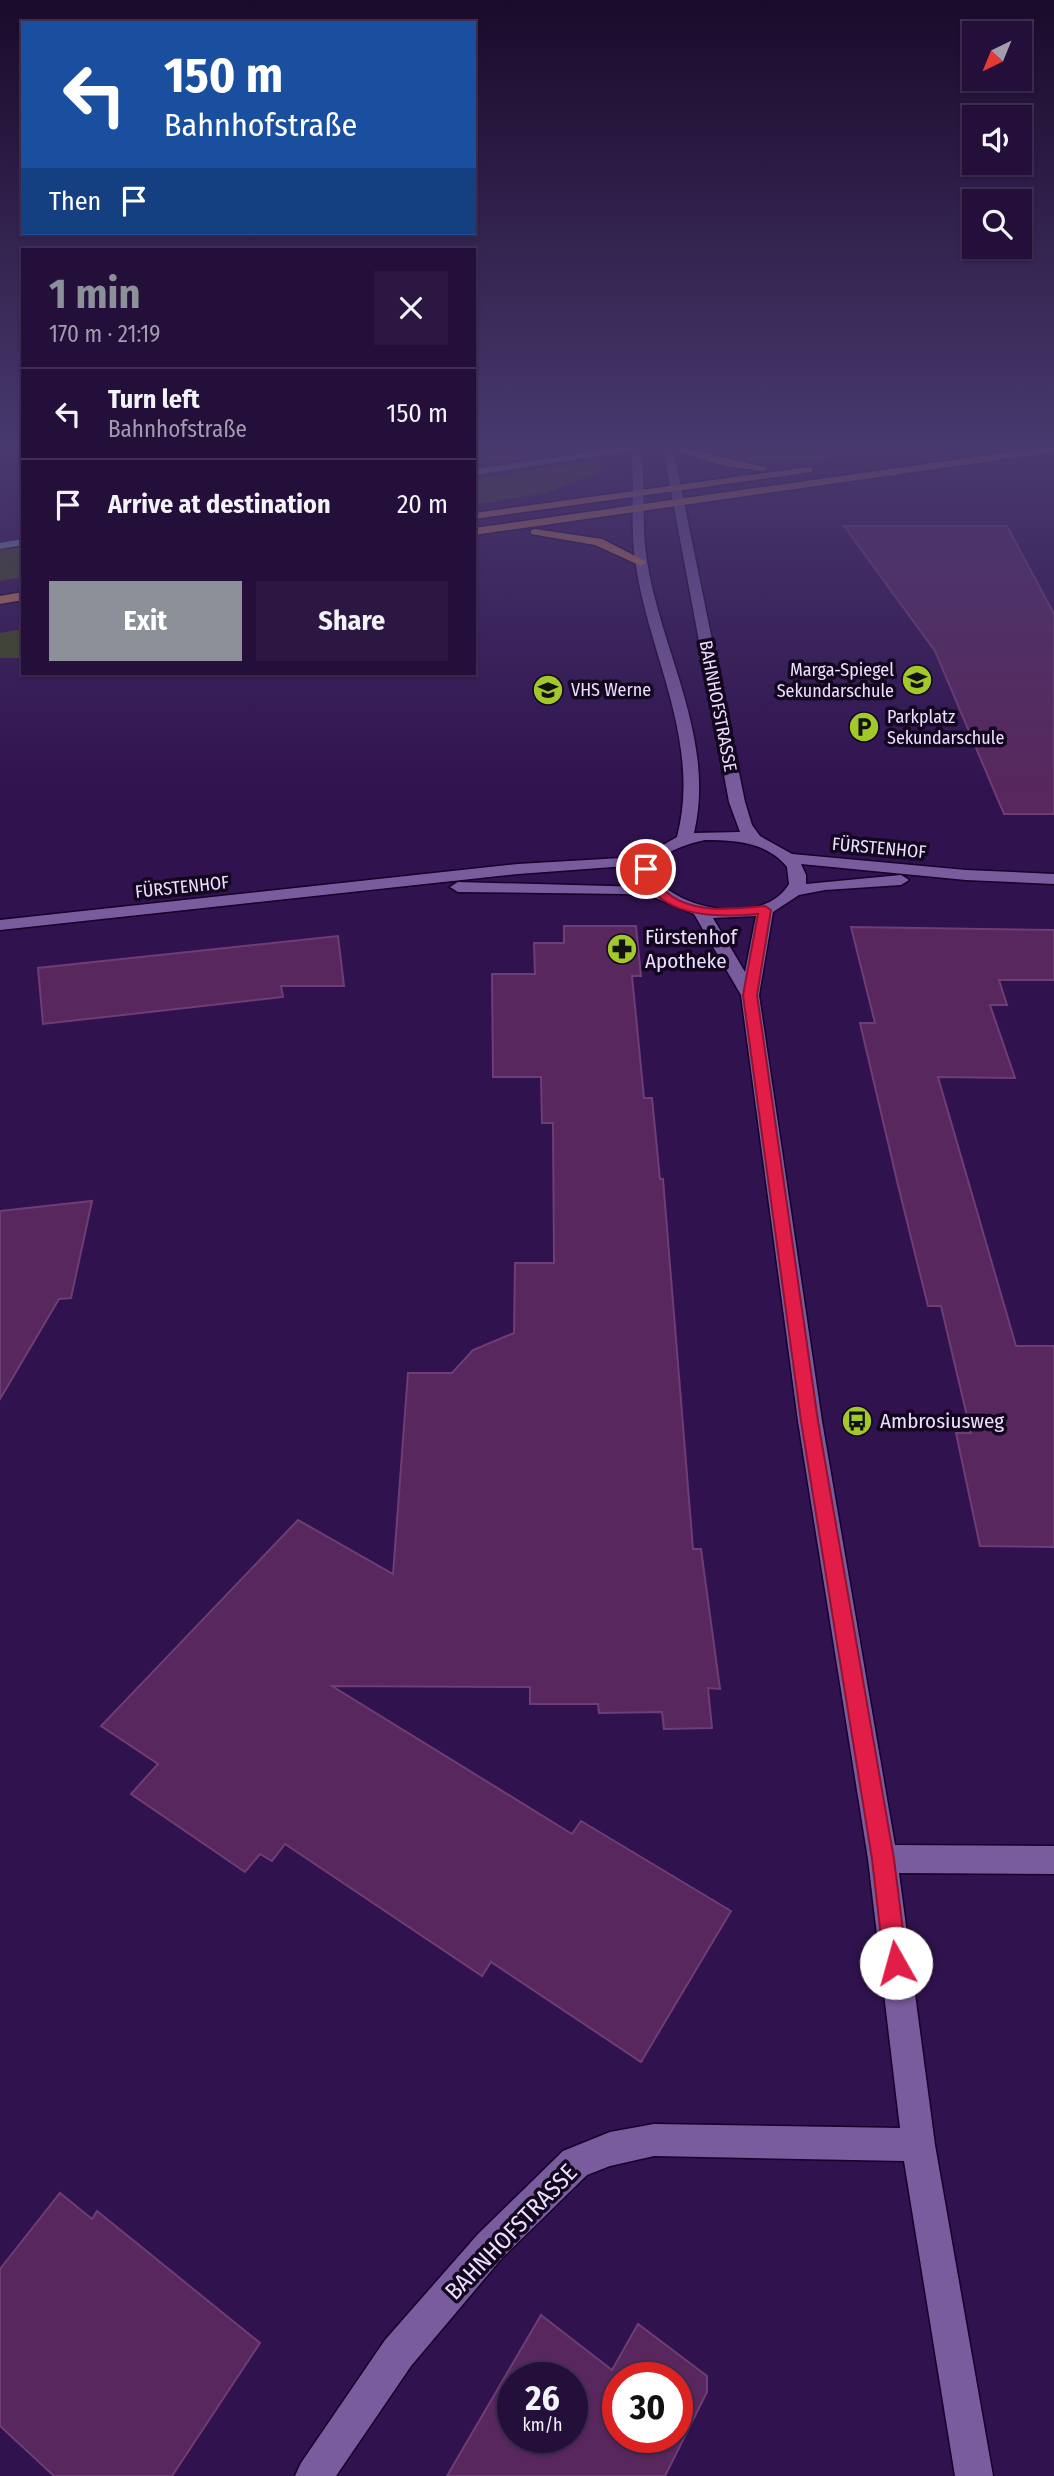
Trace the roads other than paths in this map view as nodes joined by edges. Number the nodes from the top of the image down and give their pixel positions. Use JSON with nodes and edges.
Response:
{"nodes":[{"id":1,"x":641,"y":564,"type":"edge"},
{"id":2,"x":692,"y":564,"type":"edge"},
{"id":3,"x":21,"y":587,"type":"edge"},
{"id":4,"x":0,"y":590,"type":"edge"},
{"id":5,"x":21,"y":596,"type":"edge"},
{"id":6,"x":0,"y":600,"type":"edge"},
{"id":7,"x":685,"y":838,"type":"junction"},
{"id":8,"x":754,"y":839,"type":"junction"},
{"id":9,"x":789,"y":858,"type":"junction"},
{"id":10,"x":650,"y":859,"type":"junction"},
{"id":11,"x":965,"y":876,"type":"junction"},
{"id":12,"x":1054,"y":879,"type":"edge"},
{"id":13,"x":369,"y":886,"type":"junction"},
{"id":14,"x":795,"y":891,"type":"junction"},
{"id":15,"x":661,"y":894,"type":"junction"},
{"id":16,"x":765,"y":910,"type":"junction"},
{"id":17,"x":701,"y":911,"type":"junction"},
{"id":18,"x":0,"y":925,"type":"edge"},
{"id":19,"x":750,"y":995,"type":"junction"},
{"id":20,"x":883,"y":1859,"type":"junction"},
{"id":21,"x":1054,"y":1860,"type":"edge"},
{"id":22,"x":918,"y":2145,"type":"junction"},
{"id":23,"x":314,"y":2476,"type":"edge"},
{"id":24,"x":974,"y":2476,"type":"edge"}],
"edges":[{"from":1,"to":7,"type":"street","name":"BAHNHOFSTRASSE"},
{"from":2,"to":8,"type":"street","name":"BAHNHOFSTRASSE"},
{"from":3,"to":4,"type":"main road"},
{"from":5,"to":6,"type":"main road"},
{"from":7,"to":8,"type":"street"},
{"from":7,"to":10,"type":"street"},
{"from":8,"to":9,"type":"street"},
{"from":9,"to":11,"type":"street","name":"FÜRSTENHOF"},
{"from":9,"to":14,"type":"street"},
{"from":10,"to":13,"type":"street","name":"FÜRSTENHOF"},
{"from":10,"to":15,"type":"street"},
{"from":11,"to":12,"type":"street","name":"FÜRSTENHOF"},
{"from":11,"to":14,"type":"street","name":"FÜRSTENHOF"},
{"from":13,"to":15,"type":"street","name":"FÜRSTENHOF"},
{"from":13,"to":18,"type":"street","name":"FÜRSTENHOF"},
{"from":14,"to":16,"type":"street"},
{"from":15,"to":17,"type":"street"},
{"from":16,"to":17,"type":"street"},
{"from":16,"to":19,"type":"street"},
{"from":17,"to":19,"type":"street"},
{"from":19,"to":20,"type":"street"},
{"from":20,"to":21,"type":"street"},
{"from":20,"to":22,"type":"street"},
{"from":22,"to":23,"type":"street","name":"BAHNHOFSTRASSE"},
{"from":22,"to":24,"type":"street"}]}
